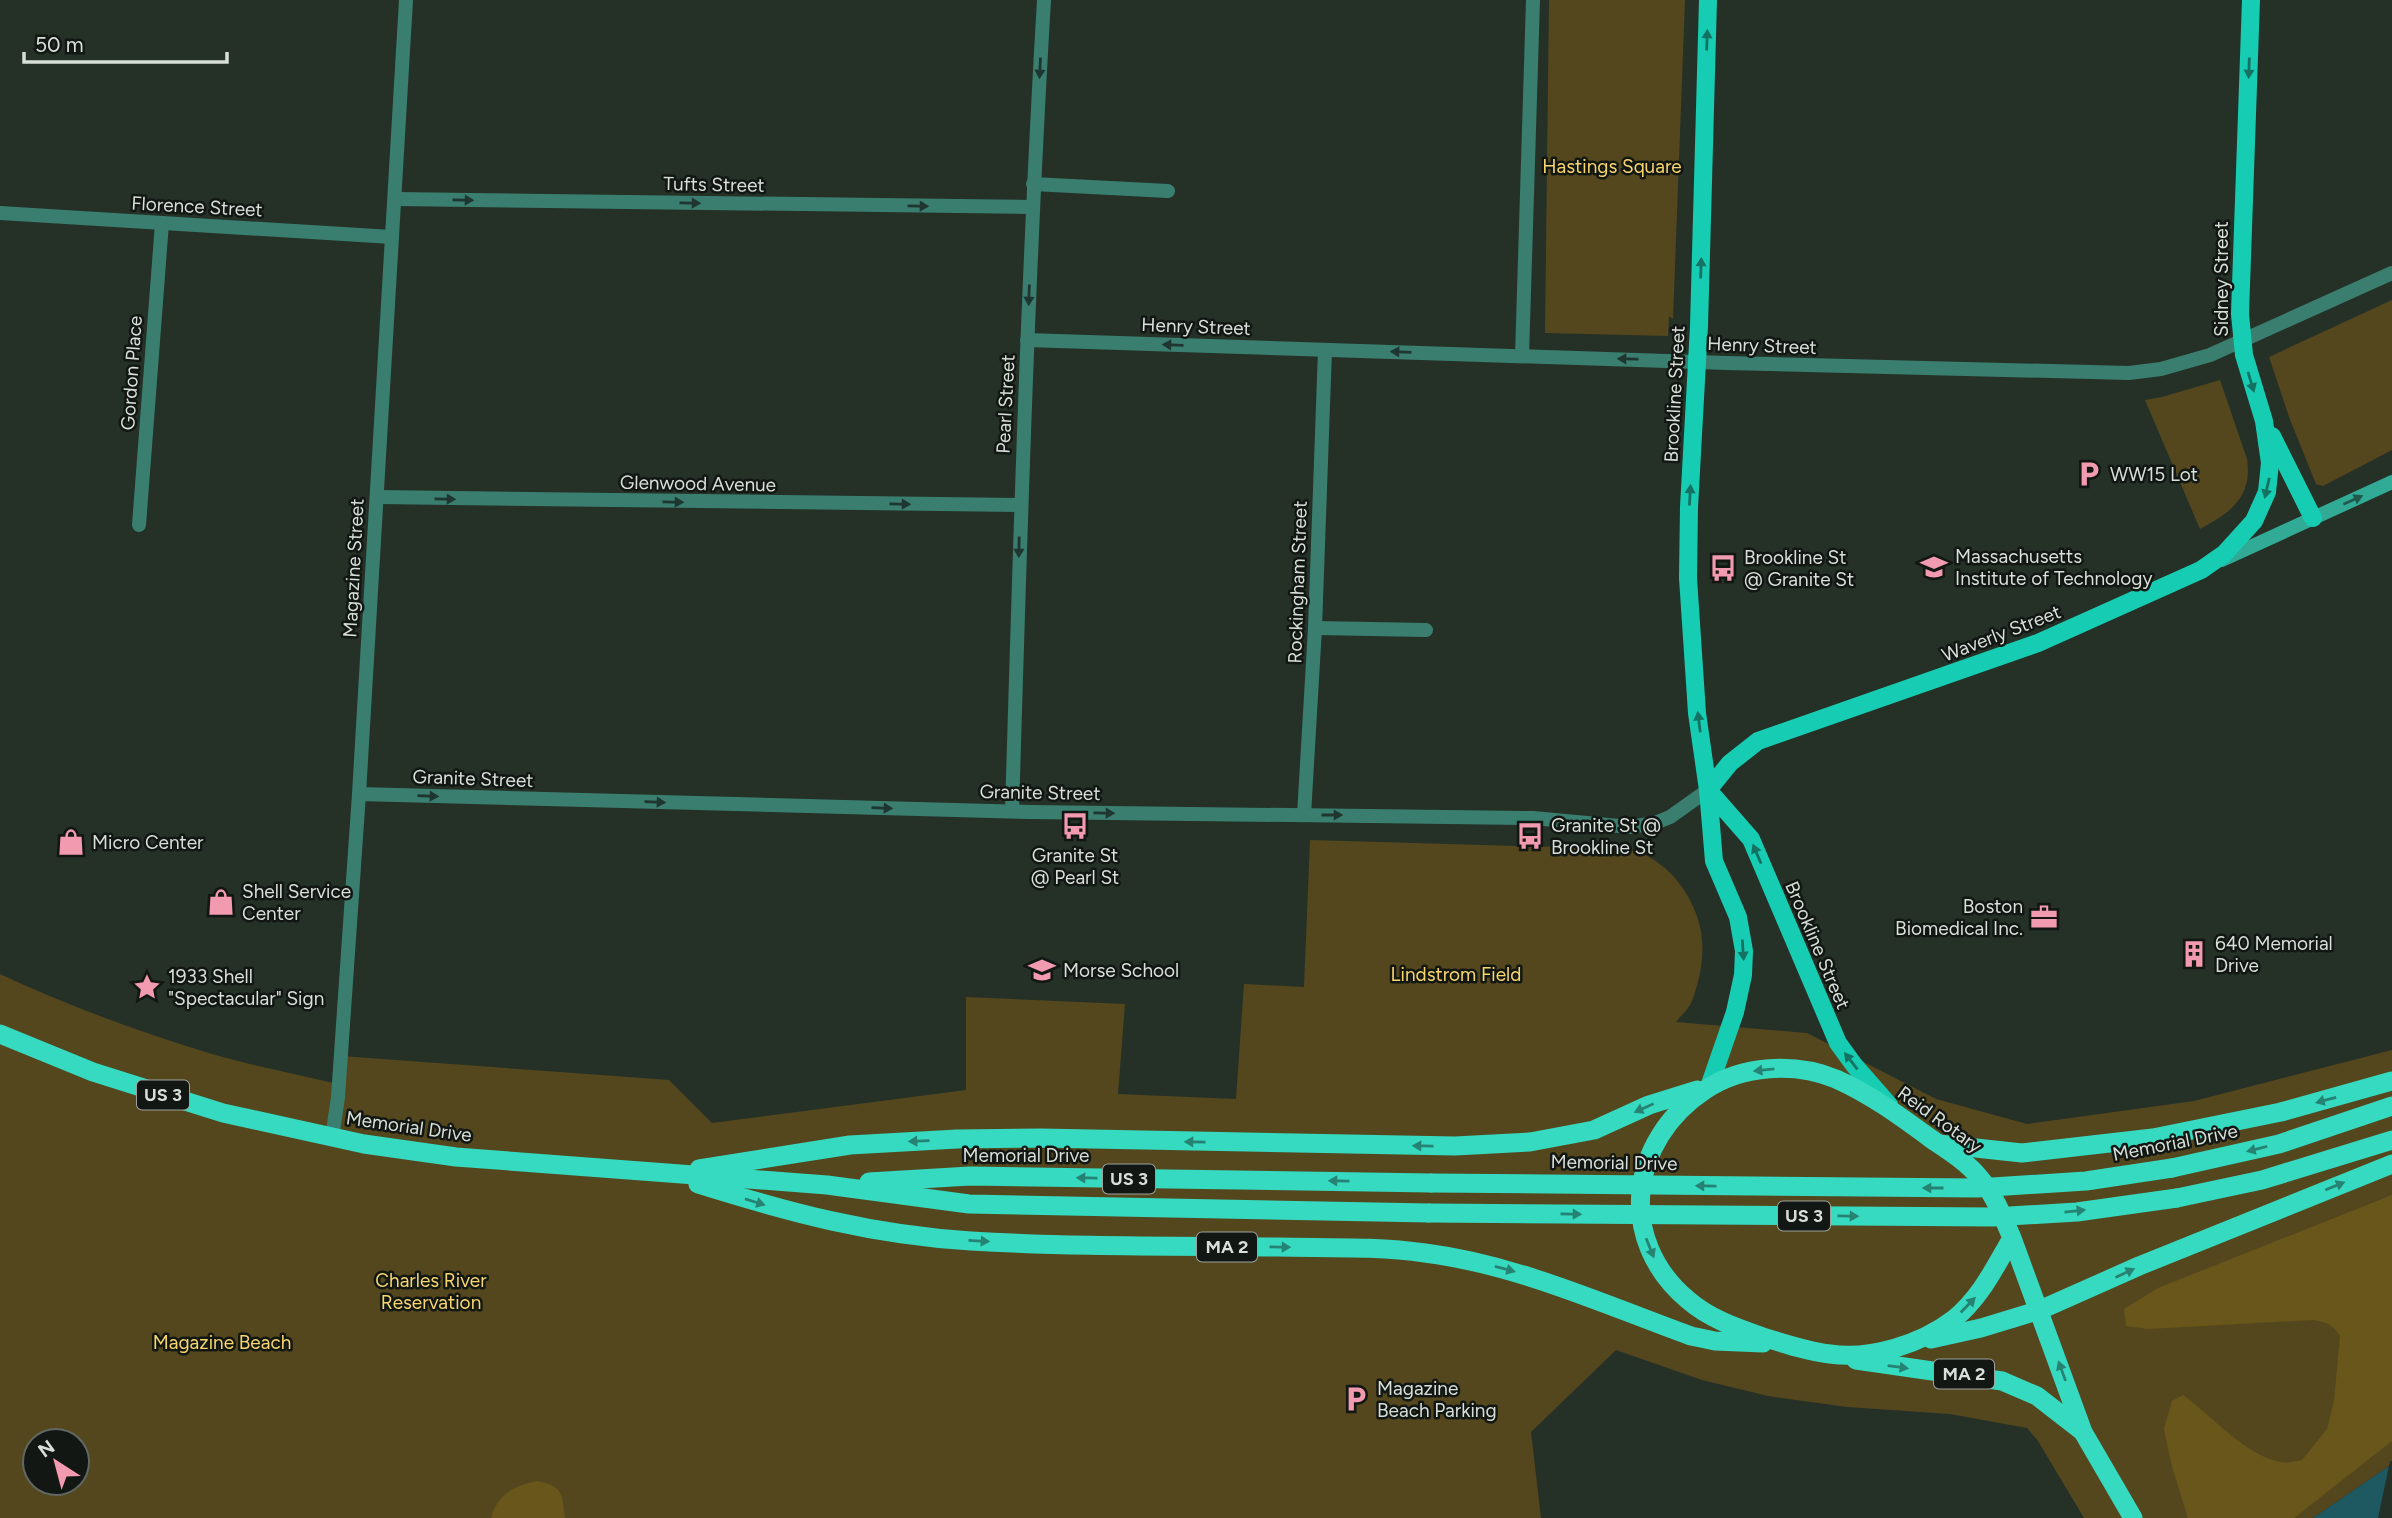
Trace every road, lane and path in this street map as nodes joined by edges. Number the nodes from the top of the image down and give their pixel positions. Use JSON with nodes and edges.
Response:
{"nodes":[{"id":1,"x":407,"y":0,"type":"edge"},
{"id":2,"x":1044,"y":0,"type":"edge"},
{"id":3,"x":1532,"y":0,"type":"edge"},
{"id":4,"x":1708,"y":0,"type":"edge"},
{"id":5,"x":2251,"y":0,"type":"edge"},
{"id":6,"x":1033,"y":184,"type":"junction"},
{"id":7,"x":1168,"y":191,"type":"dead end"},
{"id":8,"x":395,"y":199,"type":"junction"},
{"id":9,"x":1032,"y":208,"type":"junction"},
{"id":10,"x":0,"y":213,"type":"edge"},
{"id":11,"x":162,"y":223,"type":"junction"},
{"id":12,"x":392,"y":237,"type":"junction"},
{"id":13,"x":2392,"y":273,"type":"edge"},
{"id":14,"x":1027,"y":340,"type":"junction"},
{"id":15,"x":2241,"y":342,"type":"junction"},
{"id":16,"x":1325,"y":350,"type":"junction"},
{"id":17,"x":1522,"y":356,"type":"junction"},
{"id":18,"x":1696,"y":362,"type":"junction"},
{"id":19,"x":2264,"y":421,"type":"junction"},
{"id":20,"x":2392,"y":482,"type":"edge"},
{"id":21,"x":377,"y":497,"type":"junction"},
{"id":22,"x":1020,"y":505,"type":"junction"},
{"id":23,"x":2313,"y":518,"type":"junction"},
{"id":24,"x":139,"y":526,"type":"dead end"},
{"id":25,"x":2201,"y":570,"type":"junction"},
{"id":26,"x":1315,"y":628,"type":"junction"},
{"id":27,"x":1426,"y":630,"type":"dead end"},
{"id":28,"x":1708,"y":790,"type":"junction"},
{"id":29,"x":359,"y":794,"type":"junction"},
{"id":30,"x":1012,"y":811,"type":"junction"},
{"id":31,"x":1304,"y":815,"type":"junction"},
{"id":32,"x":0,"y":1034,"type":"edge"},
{"id":33,"x":2392,"y":1081,"type":"edge"},
{"id":34,"x":1709,"y":1087,"type":"junction"},
{"id":35,"x":2392,"y":1106,"type":"edge"},
{"id":36,"x":1895,"y":1112,"type":"junction"},
{"id":37,"x":331,"y":1138,"type":"junction"},
{"id":38,"x":2392,"y":1140,"type":"edge"},
{"id":39,"x":1939,"y":1144,"type":"junction"},
{"id":40,"x":2392,"y":1164,"type":"edge"},
{"id":41,"x":667,"y":1175,"type":"junction"},
{"id":42,"x":827,"y":1185,"type":"junction"},
{"id":43,"x":2012,"y":1238,"type":"junction"},
{"id":44,"x":2040,"y":1310,"type":"junction"},
{"id":45,"x":1781,"y":1343,"type":"junction"},
{"id":46,"x":1889,"y":1349,"type":"junction"},
{"id":47,"x":1831,"y":1354,"type":"junction"},
{"id":48,"x":2083,"y":1432,"type":"junction"},
{"id":49,"x":2133,"y":1518,"type":"edge"}],
"edges":[{"from":1,"to":8,"type":"street","name":"Magazine Street"},
{"from":2,"to":6,"type":"street","name":"Pearl Street","one_way":true},
{"from":3,"to":17,"type":"street"},
{"from":18,"to":4,"type":"main road","name":"Brookline Street","one_way":true},
{"from":5,"to":15,"type":"main road","name":"Sidney Street","one_way":true},
{"from":6,"to":7,"type":"street"},
{"from":6,"to":9,"type":"street","name":"Pearl Street"},
{"from":8,"to":9,"type":"street","name":"Tufts Street","one_way":true},
{"from":8,"to":12,"type":"street","name":"Magazine Street"},
{"from":9,"to":14,"type":"street","name":"Pearl Street","one_way":true},
{"from":10,"to":11,"type":"street","name":"Florence Street"},
{"from":11,"to":12,"type":"street","name":"Florence Street"},
{"from":11,"to":24,"type":"street","name":"Gordon Place"},
{"from":12,"to":21,"type":"street","name":"Magazine Street"},
{"from":13,"to":15,"type":"street","name":"Henry Street"},
{"from":16,"to":14,"type":"street","name":"Henry Street","one_way":true},
{"from":14,"to":22,"type":"street","name":"Pearl Street"},
{"from":15,"to":18,"type":"street","name":"Henry Street"},
{"from":15,"to":19,"type":"main road","name":"Sidney Street","one_way":true},
{"from":17,"to":16,"type":"street","name":"Henry Street","one_way":true},
{"from":16,"to":26,"type":"street","name":"Rockingham Street"},
{"from":18,"to":17,"type":"street","name":"Henry Street","one_way":true},
{"from":28,"to":18,"type":"main road","name":"Brookline Street","one_way":true},
{"from":19,"to":23,"type":"main road"},
{"from":19,"to":25,"type":"main road","name":"Sidney Street","one_way":true},
{"from":23,"to":20,"type":"main road","name":"Waverly Street","one_way":true},
{"from":21,"to":22,"type":"street","name":"Glenwood Avenue","one_way":true},
{"from":21,"to":29,"type":"street","name":"Magazine Street"},
{"from":22,"to":30,"type":"street","name":"Pearl Street","one_way":true},
{"from":23,"to":25,"type":"main road","name":"Waverly Street"},
{"from":25,"to":28,"type":"main road","name":"Waverly Street"},
{"from":26,"to":27,"type":"street"},
{"from":26,"to":31,"type":"street","name":"Rockingham Street"},
{"from":31,"to":28,"type":"street","name":"Granite Street","one_way":true},
{"from":28,"to":34,"type":"main road","name":"Brookline Street","one_way":true},
{"from":36,"to":28,"type":"main road","name":"Brookline Street","one_way":true},
{"from":29,"to":30,"type":"street","name":"Granite Street","one_way":true},
{"from":29,"to":37,"type":"street","name":"Magazine Street"},
{"from":30,"to":31,"type":"street","name":"Granite Street","one_way":true},
{"from":32,"to":37,"type":"highway","name":"Memorial Drive","number":"US 3"},
{"from":33,"to":39,"type":"highway","one_way":true},
{"from":36,"to":34,"type":"highway","name":"Reid Rotary","number":"MA 2","one_way":true},
{"from":34,"to":41,"type":"highway","number":"MA 2","one_way":true},
{"from":34,"to":45,"type":"highway","name":"Reid Rotary","one_way":true},
{"from":35,"to":42,"type":"highway","name":"Memorial Drive","number":"US 3","one_way":true,"bridge":true},
{"from":36,"to":39,"type":"highway","name":"Reid Rotary","number":"MA 2"},
{"from":37,"to":41,"type":"highway","name":"Memorial Drive","number":"US 3"},
{"from":42,"to":38,"type":"highway","name":"Memorial Drive","number":"US 3","one_way":true,"bridge":true},
{"from":39,"to":43,"type":"highway","name":"Reid Rotary","number":"MA 2"},
{"from":44,"to":40,"type":"highway","one_way":true},
{"from":41,"to":42,"type":"highway","name":"Memorial Drive","number":"US 3"},
{"from":41,"to":45,"type":"highway","number":"MA 2","one_way":true},
{"from":43,"to":44,"type":"highway","number":"MA 2"},
{"from":46,"to":43,"type":"highway","name":"Reid Rotary","one_way":true},
{"from":44,"to":46,"type":"highway"},
{"from":48,"to":44,"type":"highway","number":"MA 2","one_way":true},
{"from":45,"to":47,"type":"highway","name":"Reid Rotary","number":"MA 2"},
{"from":46,"to":47,"type":"highway","name":"Reid Rotary"},
{"from":47,"to":48,"type":"highway","number":"MA 2","one_way":true},
{"from":48,"to":49,"type":"highway","number":"MA 2"}]}
